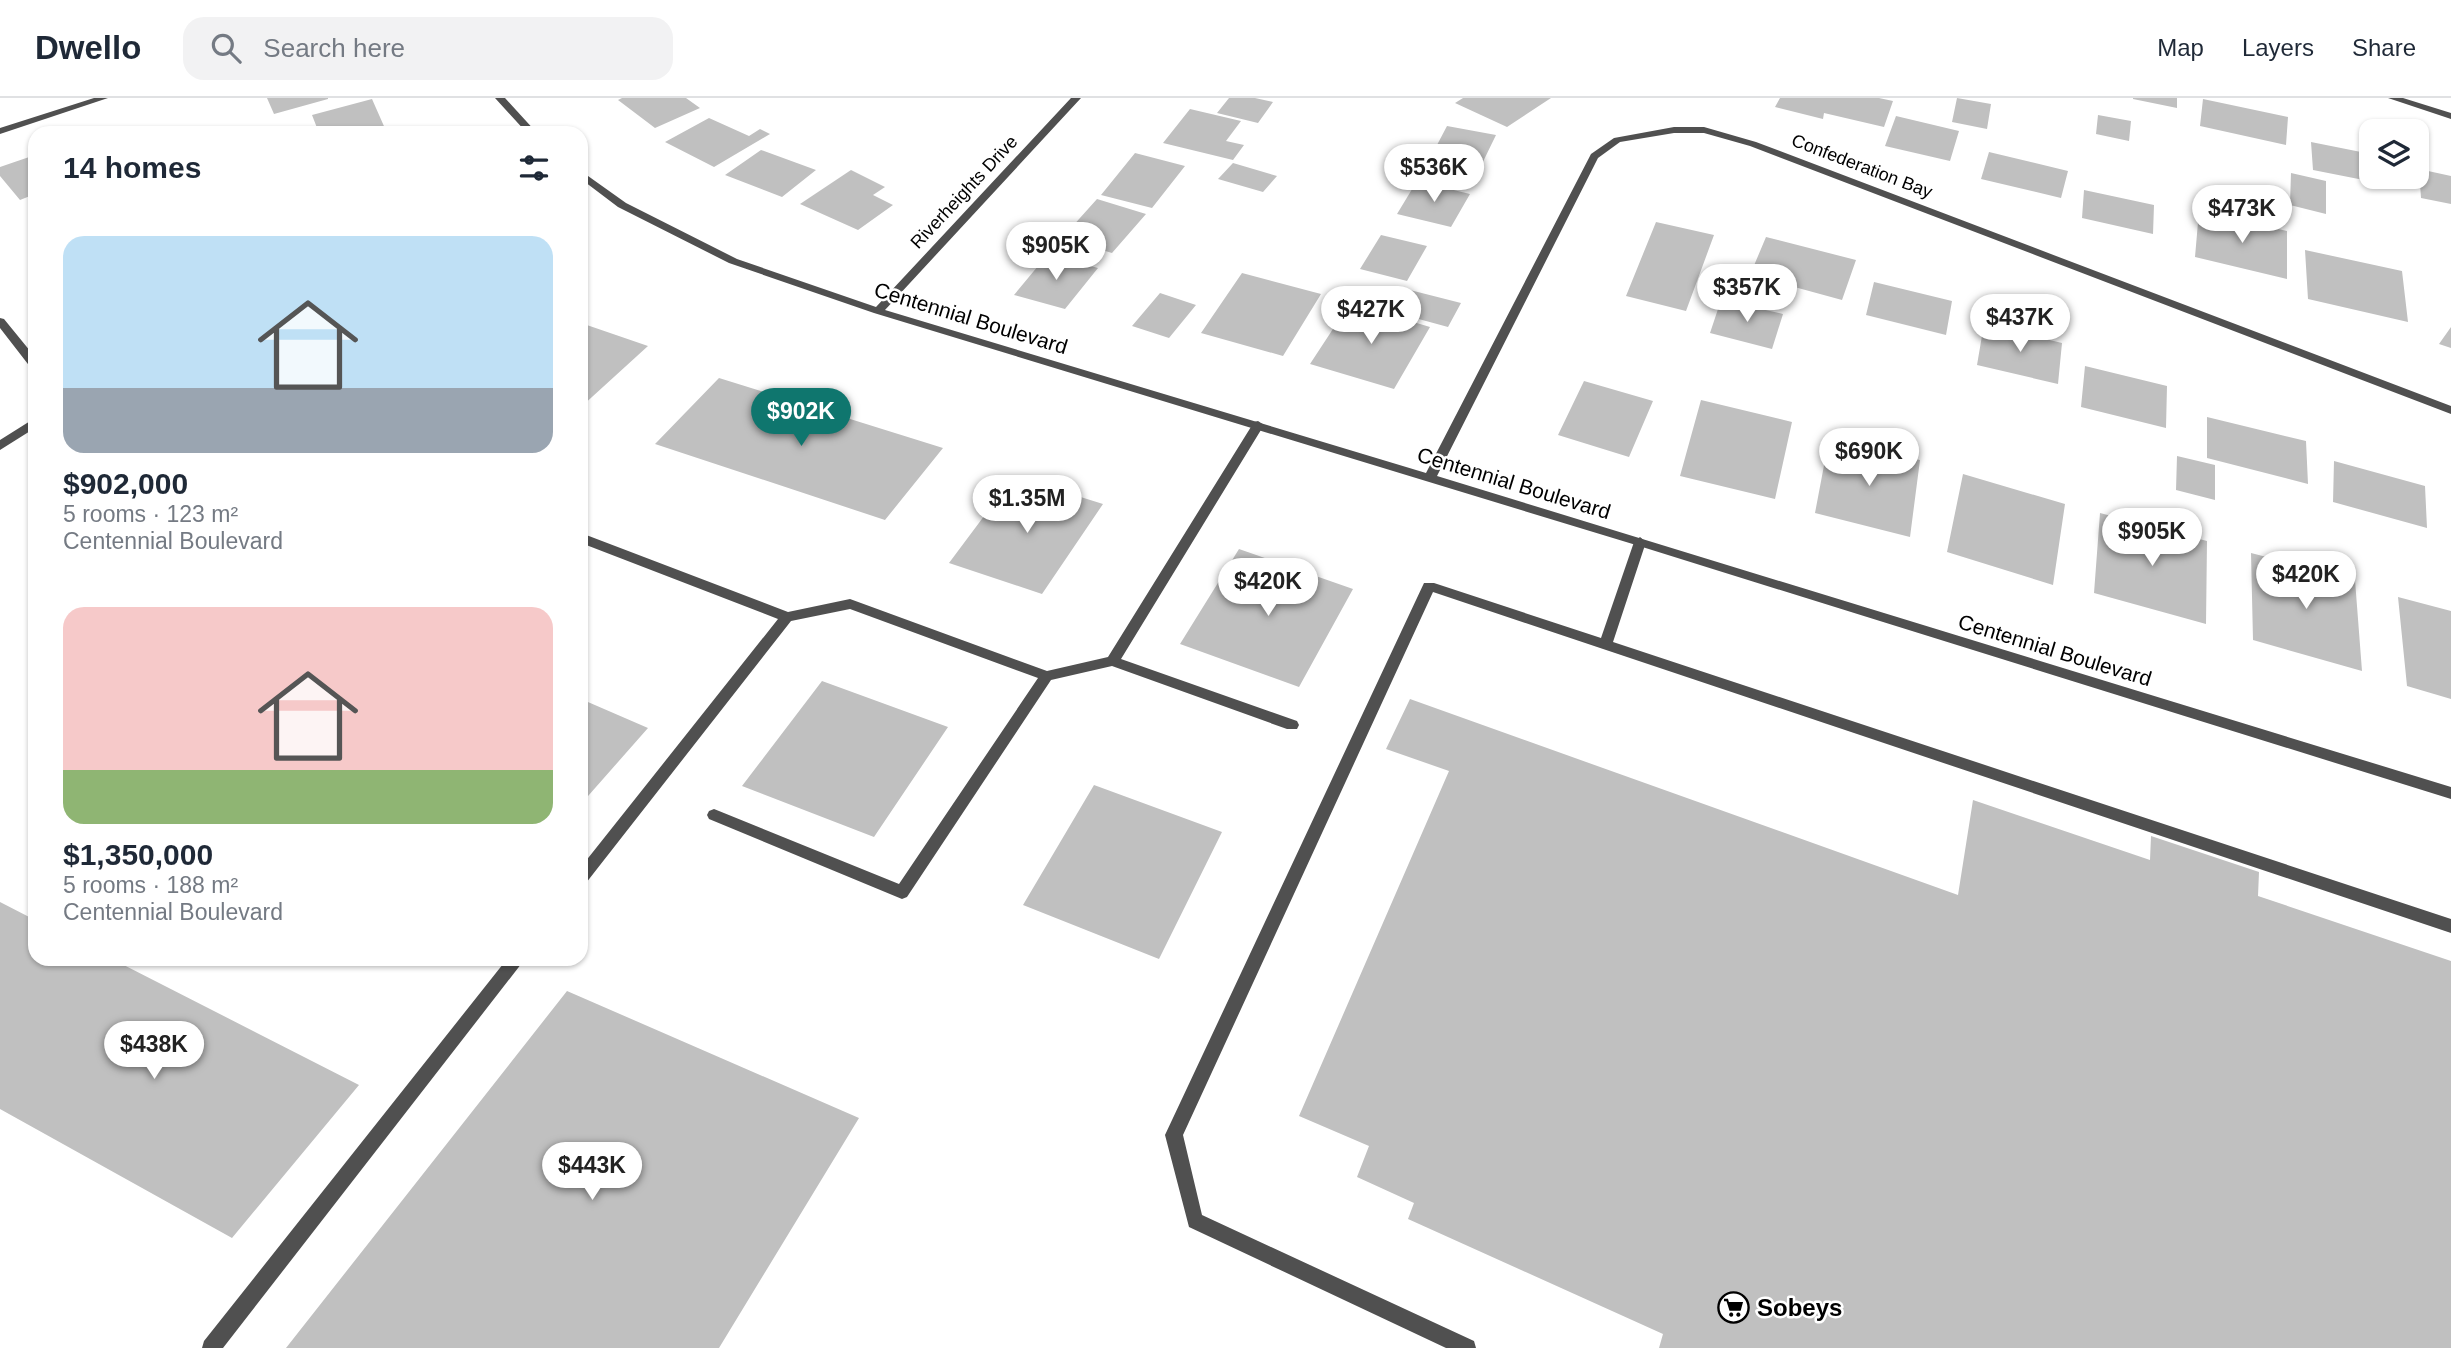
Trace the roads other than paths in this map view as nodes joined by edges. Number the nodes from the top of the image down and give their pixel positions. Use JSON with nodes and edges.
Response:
{"nodes":[{"id":1,"x":103,"y":98,"type":"edge"},
{"id":2,"x":500,"y":98,"type":"edge"},
{"id":3,"x":1076,"y":98,"type":"edge"},
{"id":4,"x":2393,"y":98,"type":"edge"},
{"id":5,"x":2451,"y":116,"type":"edge"},
{"id":6,"x":526,"y":126,"type":"edge"},
{"id":7,"x":0,"y":131,"type":"edge"},
{"id":8,"x":588,"y":179,"type":"edge"},
{"id":9,"x":878,"y":311,"type":"junction"},
{"id":10,"x":0,"y":321,"type":"edge"},
{"id":11,"x":28,"y":356,"type":"edge"},
{"id":12,"x":2451,"y":410,"type":"edge"},
{"id":13,"x":1258,"y":425,"type":"junction"},
{"id":14,"x":28,"y":427,"type":"edge"},
{"id":15,"x":0,"y":446,"type":"edge"},
{"id":16,"x":1430,"y":477,"type":"junction"},
{"id":17,"x":588,"y":541,"type":"edge"},
{"id":18,"x":1640,"y":542,"type":"junction"},
{"id":19,"x":787,"y":617,"type":"junction"},
{"id":20,"x":1605,"y":645,"type":"junction"},
{"id":21,"x":1112,"y":661,"type":"junction"},
{"id":22,"x":1047,"y":676,"type":"junction"},
{"id":23,"x":1292,"y":725,"type":"dead end"},
{"id":24,"x":2451,"y":793,"type":"edge"},
{"id":25,"x":714,"y":815,"type":"dead end"},
{"id":26,"x":588,"y":869,"type":"edge"},
{"id":27,"x":2451,"y":926,"type":"edge"},
{"id":28,"x":511,"y":966,"type":"edge"},
{"id":29,"x":211,"y":1348,"type":"edge"},
{"id":30,"x":1467,"y":1348,"type":"edge"}],
"edges":[{"from":1,"to":7,"type":"street"},
{"from":2,"to":6,"type":"street"},
{"from":3,"to":9,"type":"street","name":"Riverheights Drive"},
{"from":4,"to":5,"type":"street"},
{"from":8,"to":9,"type":"street","name":"Centennial Boulevard"},
{"from":9,"to":13,"type":"street","name":"Centennial Boulevard"},
{"from":10,"to":11,"type":"street"},
{"from":12,"to":16,"type":"street","name":"Confederation Bay"},
{"from":13,"to":16,"type":"street","name":"Centennial Boulevard"},
{"from":13,"to":21,"type":"street"},
{"from":14,"to":15,"type":"street"},
{"from":16,"to":18,"type":"street","name":"Centennial Boulevard"},
{"from":17,"to":19,"type":"street"},
{"from":18,"to":20,"type":"street"},
{"from":18,"to":24,"type":"street","name":"Centennial Boulevard"},
{"from":19,"to":22,"type":"street"},
{"from":19,"to":26,"type":"street"},
{"from":20,"to":27,"type":"street"},
{"from":20,"to":30,"type":"street"},
{"from":21,"to":22,"type":"street"},
{"from":21,"to":23,"type":"street"},
{"from":22,"to":25,"type":"street"},
{"from":28,"to":29,"type":"street"}]}
